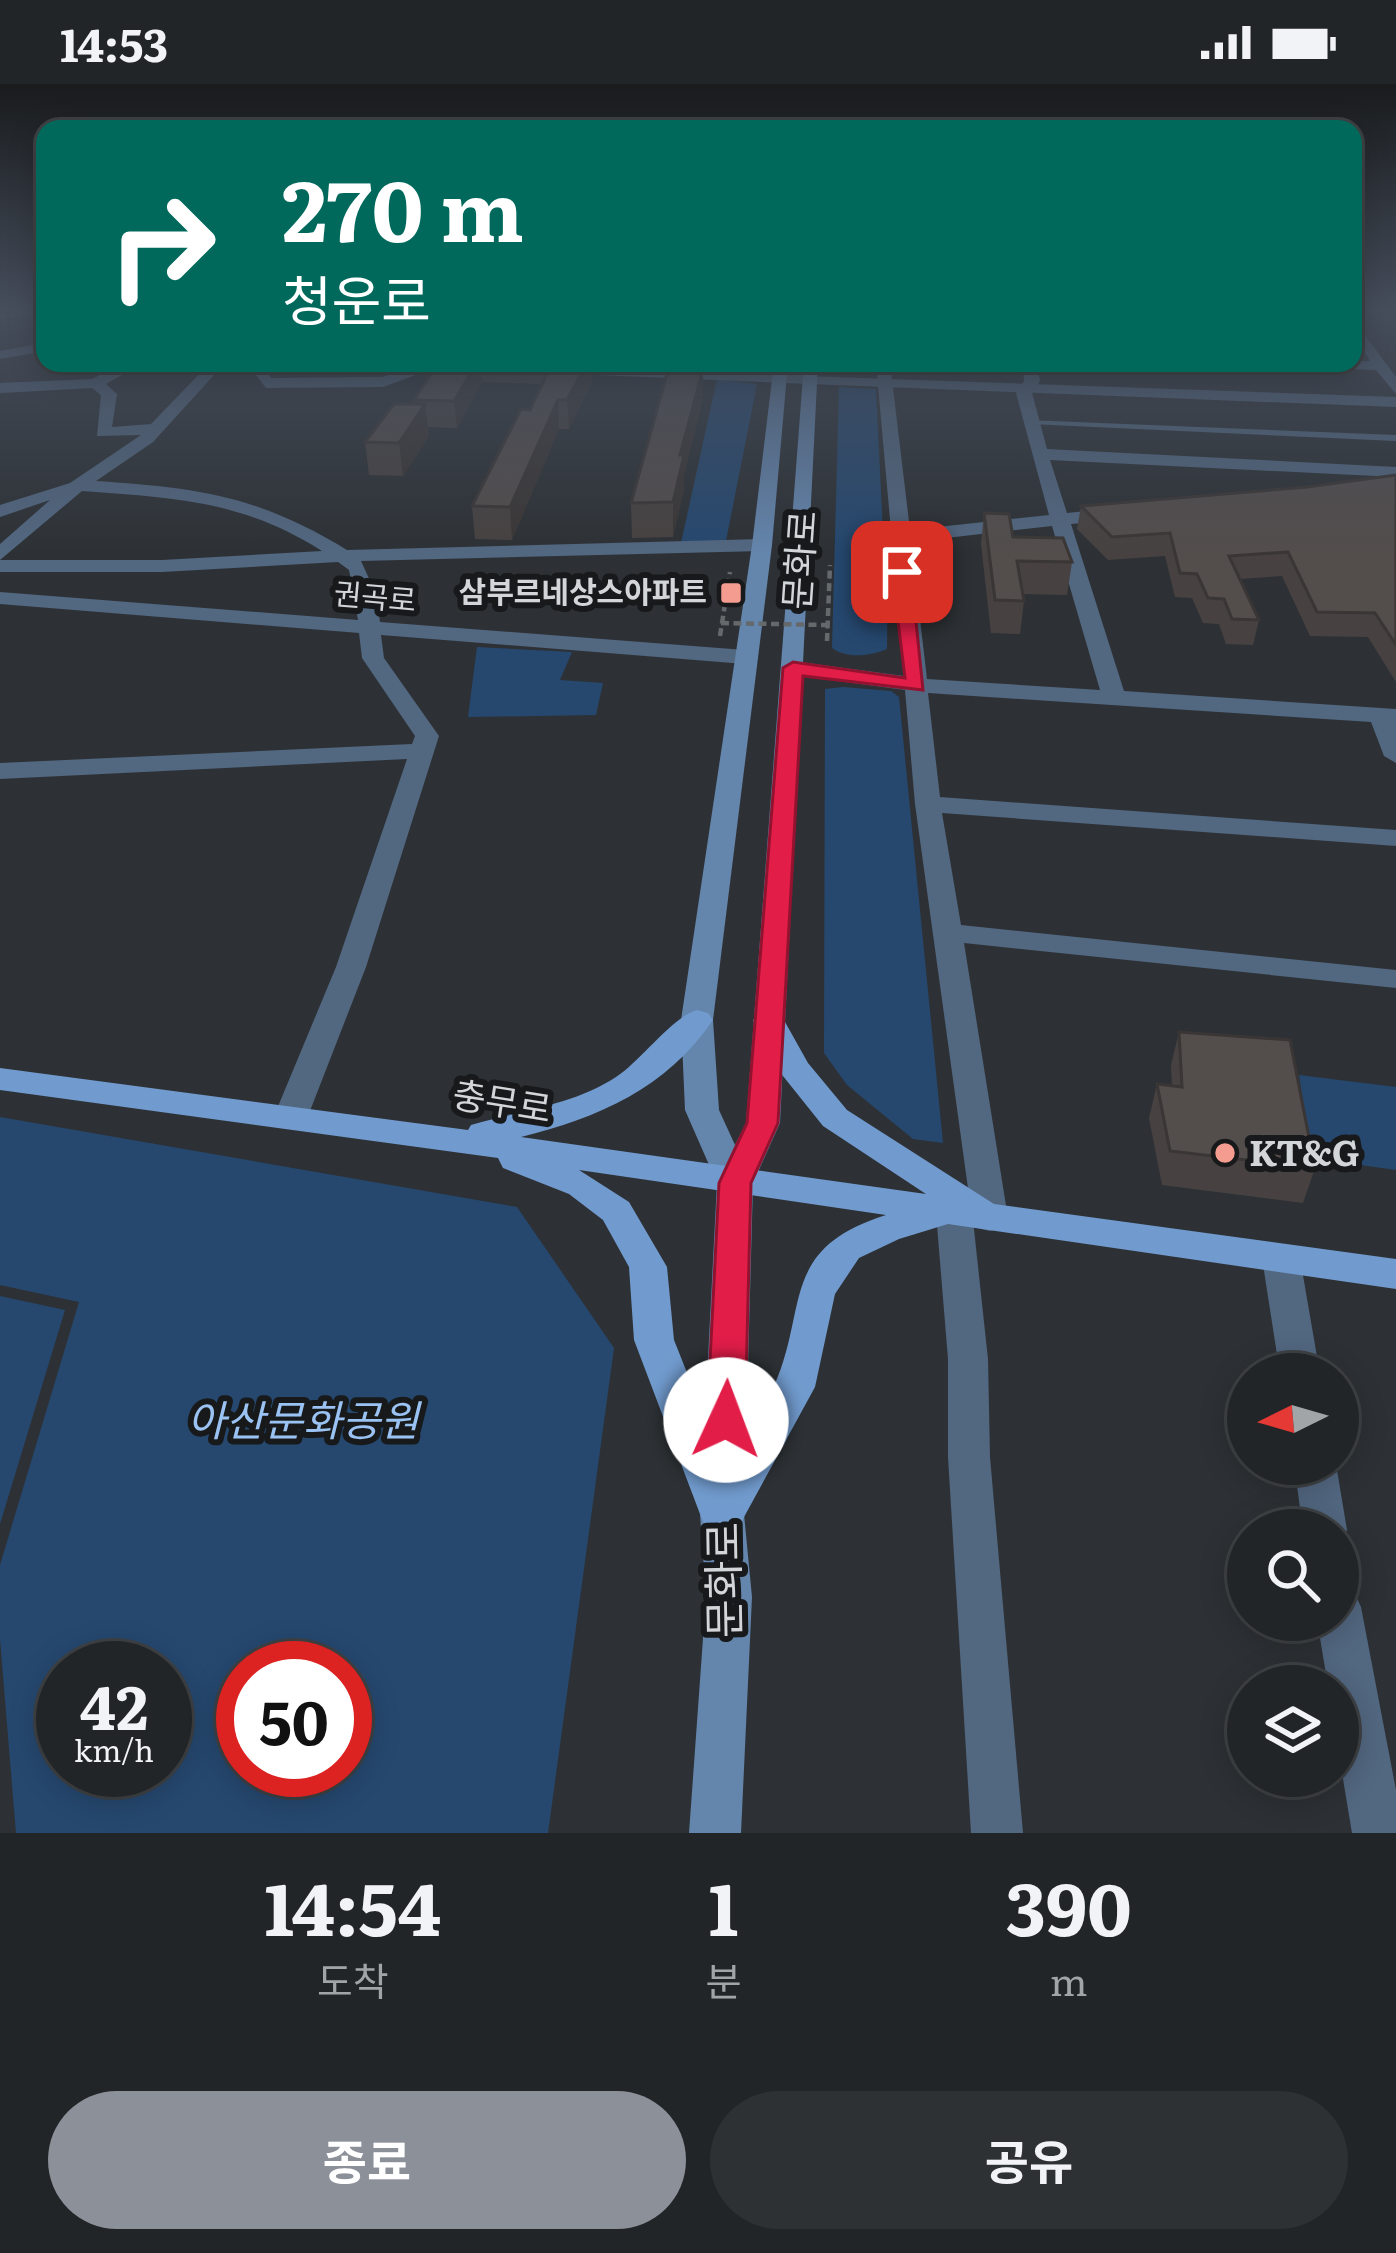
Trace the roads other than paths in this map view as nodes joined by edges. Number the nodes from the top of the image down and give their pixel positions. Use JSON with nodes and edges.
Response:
{"nodes":[{"id":1,"x":104,"y":390,"type":"edge"},
{"id":2,"x":193,"y":390,"type":"edge"},
{"id":3,"x":778,"y":390,"type":"edge"},
{"id":4,"x":810,"y":390,"type":"edge"},
{"id":5,"x":885,"y":390,"type":"edge"},
{"id":6,"x":1026,"y":390,"type":"edge"},
{"id":7,"x":1092,"y":390,"type":"edge"},
{"id":8,"x":1396,"y":402,"type":"edge"},
{"id":9,"x":1030,"y":422,"type":"junction"},
{"id":10,"x":155,"y":429,"type":"junction"},
{"id":11,"x":1396,"y":438,"type":"edge"},
{"id":12,"x":1041,"y":454,"type":"junction"},
{"id":13,"x":1396,"y":472,"type":"edge"},
{"id":14,"x":78,"y":485,"type":"junction"},
{"id":15,"x":1396,"y":487,"type":"edge"},
{"id":16,"x":1350,"y":491,"type":"edge"},
{"id":17,"x":5,"y":506,"type":"edge"},
{"id":18,"x":1126,"y":513,"type":"edge"},
{"id":19,"x":1062,"y":518,"type":"junction"},
{"id":20,"x":900,"y":537,"type":"junction"},
{"id":21,"x":763,"y":545,"type":"junction"},
{"id":22,"x":0,"y":554,"type":"edge"},
{"id":23,"x":343,"y":556,"type":"junction"},
{"id":24,"x":0,"y":566,"type":"edge"},
{"id":25,"x":0,"y":598,"type":"edge"},
{"id":26,"x":368,"y":628,"type":"junction"},
{"id":27,"x":746,"y":657,"type":"junction"},
{"id":28,"x":793,"y":668,"type":"junction"},
{"id":29,"x":916,"y":686,"type":"junction"},
{"id":30,"x":1114,"y":698,"type":"junction"},
{"id":31,"x":1389,"y":716,"type":"edge"},
{"id":32,"x":422,"y":751,"type":"junction"},
{"id":33,"x":1396,"y":756,"type":"edge"},
{"id":34,"x":0,"y":771,"type":"edge"},
{"id":35,"x":928,"y":804,"type":"junction"},
{"id":36,"x":1396,"y":838,"type":"edge"},
{"id":37,"x":950,"y":933,"type":"junction"},
{"id":38,"x":1396,"y":979,"type":"edge"},
{"id":39,"x":698,"y":1020,"type":"junction"},
{"id":40,"x":769,"y":1020,"type":"junction"},
{"id":41,"x":0,"y":1078,"type":"edge"},
{"id":42,"x":291,"y":1116,"type":"junction"},
{"id":43,"x":459,"y":1137,"type":"junction"},
{"id":44,"x":735,"y":1183,"type":"junction"},
{"id":45,"x":972,"y":1216,"type":"junction"},
{"id":46,"x":1281,"y":1258,"type":"junction"},
{"id":47,"x":1396,"y":1274,"type":"edge"},
{"id":48,"x":1297,"y":1353,"type":"edge"},
{"id":49,"x":722,"y":1514,"type":"junction"},
{"id":50,"x":1344,"y":1641,"type":"edge"},
{"id":51,"x":715,"y":1833,"type":"edge"},
{"id":52,"x":997,"y":1833,"type":"edge"},
{"id":53,"x":1378,"y":1833,"type":"edge"}],
"edges":[{"from":1,"to":10,"type":"street"},
{"from":2,"to":10,"type":"street"},
{"from":3,"to":21,"type":"main road","name":"문화로"},
{"from":4,"to":28,"type":"main road","name":"문화로"},
{"from":5,"to":20,"type":"street"},
{"from":6,"to":9,"type":"street"},
{"from":7,"to":8,"type":"street"},
{"from":9,"to":11,"type":"lane"},
{"from":9,"to":12,"type":"street"},
{"from":10,"to":14,"type":"street"},
{"from":12,"to":13,"type":"street"},
{"from":12,"to":19,"type":"street"},
{"from":14,"to":17,"type":"street"},
{"from":14,"to":22,"type":"street"},
{"from":14,"to":23,"type":"street"},
{"from":15,"to":16,"type":"street"},
{"from":18,"to":19,"type":"street"},
{"from":19,"to":20,"type":"street"},
{"from":19,"to":30,"type":"street"},
{"from":20,"to":29,"type":"street"},
{"from":21,"to":23,"type":"street","name":"문화로"},
{"from":21,"to":27,"type":"main road","name":"문화로"},
{"from":23,"to":24,"type":"street","name":"문화로"},
{"from":23,"to":26,"type":"street"},
{"from":25,"to":26,"type":"street","name":"권곡로"},
{"from":26,"to":27,"type":"street","name":"권곡로"},
{"from":26,"to":32,"type":"street"},
{"from":27,"to":39,"type":"main road","name":"문화로"},
{"from":28,"to":29,"type":"street"},
{"from":28,"to":40,"type":"main road","name":"문화로"},
{"from":29,"to":30,"type":"street"},
{"from":29,"to":35,"type":"street"},
{"from":30,"to":31,"type":"street"},
{"from":31,"to":33,"type":"street"},
{"from":32,"to":34,"type":"street"},
{"from":32,"to":42,"type":"street"},
{"from":35,"to":36,"type":"street"},
{"from":35,"to":37,"type":"street"},
{"from":37,"to":38,"type":"street"},
{"from":37,"to":45,"type":"street"},
{"from":39,"to":43,"type":"main road"},
{"from":39,"to":44,"type":"main road","name":"문화로"},
{"from":40,"to":44,"type":"main road","name":"문화로"},
{"from":40,"to":45,"type":"main road"},
{"from":41,"to":42,"type":"main road","name":"충무로"},
{"from":42,"to":43,"type":"main road","name":"충무로"},
{"from":43,"to":44,"type":"main road","name":"충무로"},
{"from":43,"to":49,"type":"main road"},
{"from":44,"to":45,"type":"main road","name":"충무로"},
{"from":44,"to":49,"type":"main road","name":"문화로"},
{"from":45,"to":46,"type":"main road","name":"충무로"},
{"from":45,"to":49,"type":"main road"},
{"from":45,"to":52,"type":"street"},
{"from":46,"to":47,"type":"main road","name":"충무로"},
{"from":46,"to":48,"type":"street"},
{"from":49,"to":51,"type":"main road","name":"문화로"},
{"from":50,"to":53,"type":"street"}]}
